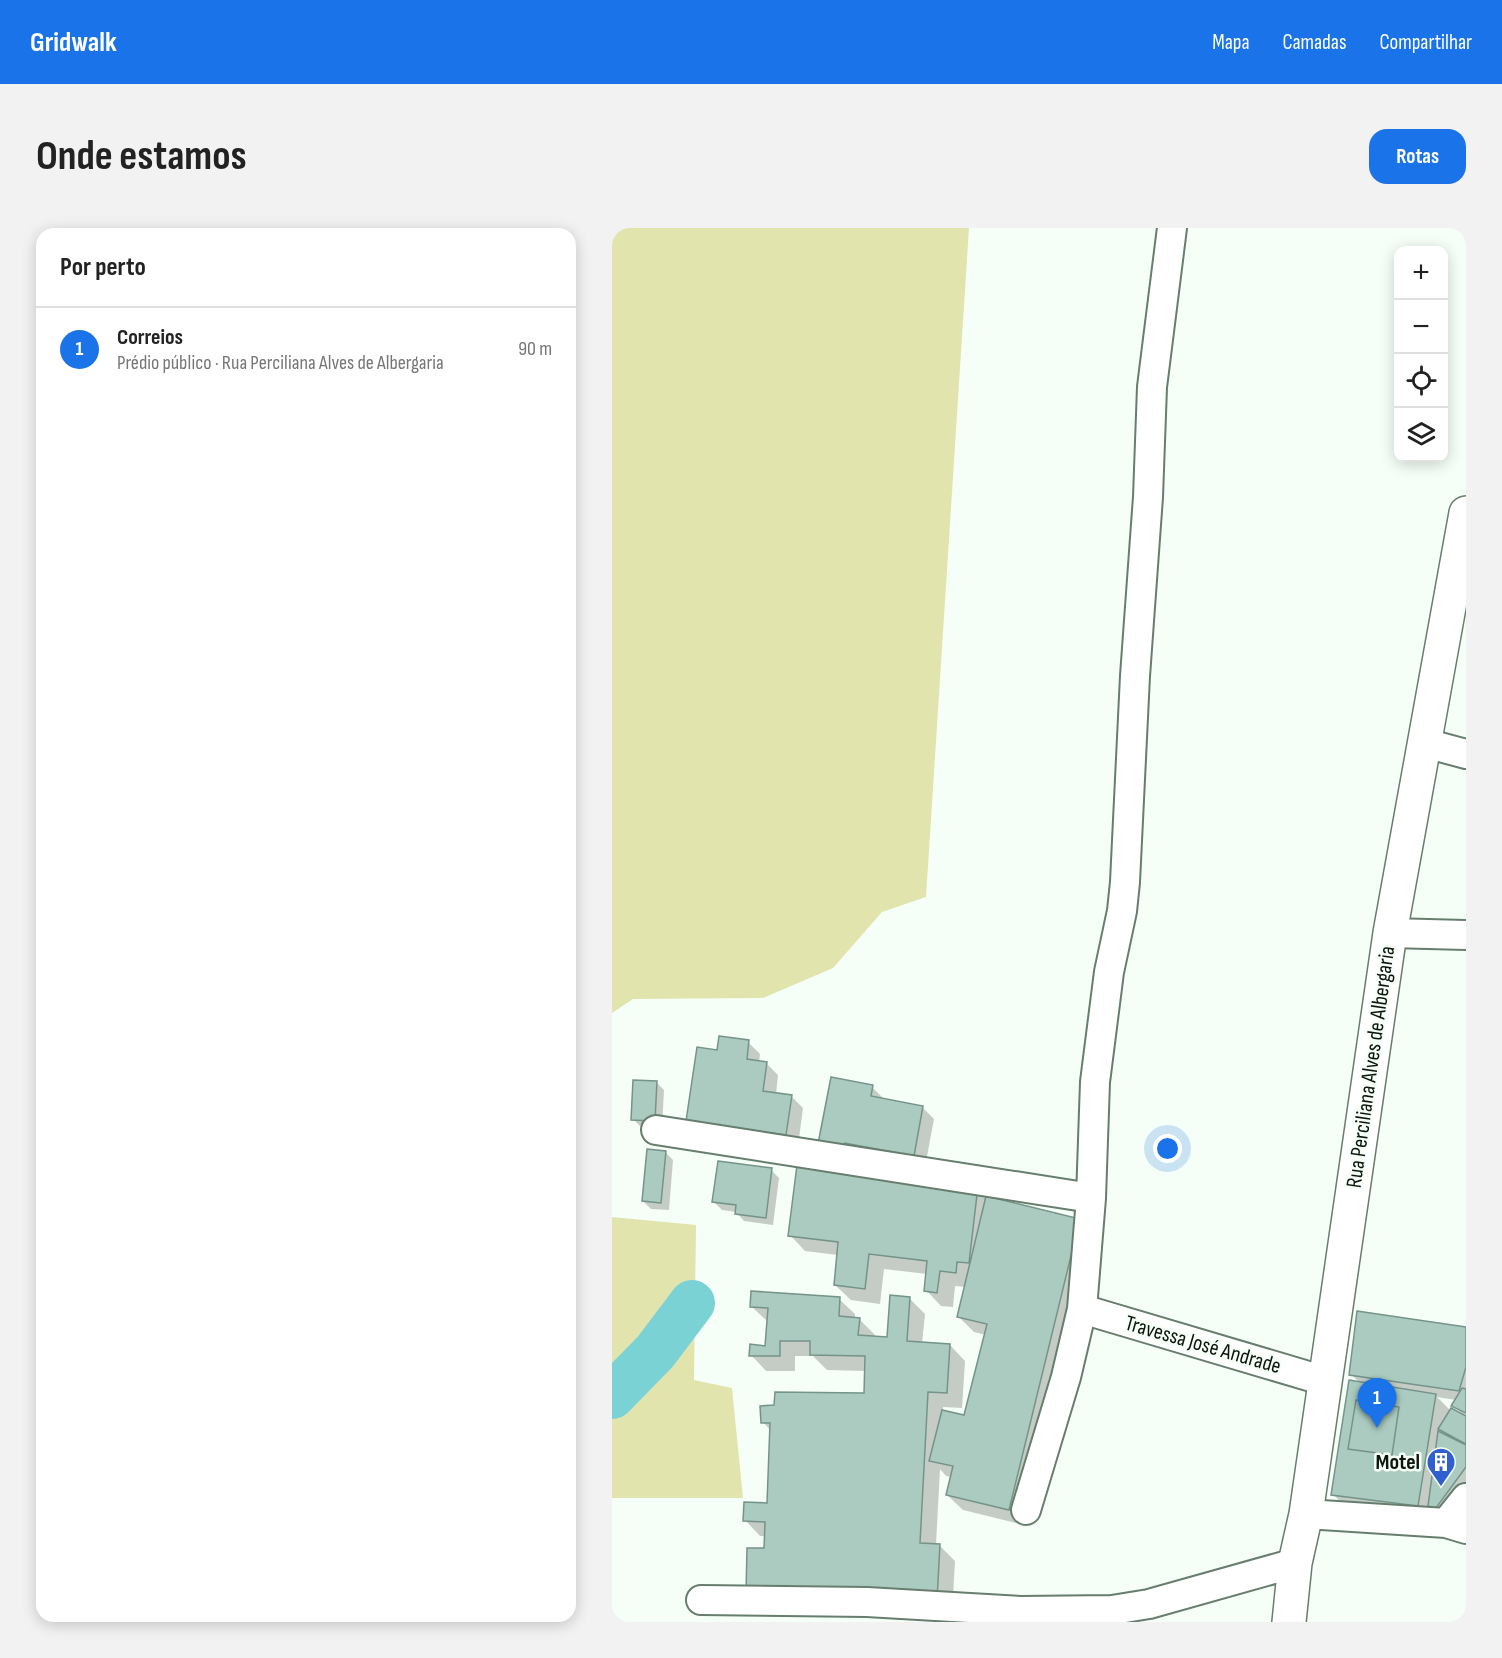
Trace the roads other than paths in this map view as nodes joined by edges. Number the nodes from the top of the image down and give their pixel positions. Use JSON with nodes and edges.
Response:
{"nodes":[{"id":1,"x":1172,"y":228,"type":"edge"},
{"id":2,"x":1466,"y":513,"type":"edge"},
{"id":3,"x":1425,"y":743,"type":"junction"},
{"id":4,"x":1466,"y":753,"type":"edge"},
{"id":5,"x":1390,"y":933,"type":"junction"},
{"id":6,"x":1466,"y":935,"type":"edge"},
{"id":7,"x":656,"y":1130,"type":"dead end"},
{"id":8,"x":1091,"y":1198,"type":"junction"},
{"id":9,"x":1082,"y":1309,"type":"junction"},
{"id":10,"x":1325,"y":1381,"type":"junction"},
{"id":11,"x":1466,"y":1498,"type":"edge"},
{"id":12,"x":1026,"y":1510,"type":"dead end"},
{"id":13,"x":1306,"y":1514,"type":"junction"},
{"id":14,"x":1456,"y":1526,"type":"edge"},
{"id":15,"x":1295,"y":1563,"type":"junction"},
{"id":16,"x":701,"y":1600,"type":"dead end"},
{"id":17,"x":868,"y":1612,"type":"edge"},
{"id":18,"x":1151,"y":1613,"type":"edge"},
{"id":19,"x":1289,"y":1622,"type":"edge"}],
"edges":[{"from":1,"to":8,"type":"street"},
{"from":2,"to":3,"type":"street","name":"Rua Perciliana Alves de Albergaria"},
{"from":3,"to":4,"type":"street"},
{"from":3,"to":5,"type":"street","name":"Rua Perciliana Alves de Albergaria"},
{"from":5,"to":6,"type":"street"},
{"from":5,"to":10,"type":"street","name":"Rua Perciliana Alves de Albergaria"},
{"from":7,"to":8,"type":"street"},
{"from":8,"to":9,"type":"street"},
{"from":9,"to":10,"type":"street","name":"Travessa José Andrade"},
{"from":9,"to":12,"type":"street"},
{"from":10,"to":13,"type":"street","name":"Rua Perciliana Alves de Albergaria"},
{"from":11,"to":14,"type":"street"},
{"from":13,"to":14,"type":"street"},
{"from":13,"to":15,"type":"street","name":"Rua Perciliana Alves de Albergaria"},
{"from":15,"to":18,"type":"street"},
{"from":15,"to":19,"type":"street","name":"Rua Perciliana Alves de Albergaria"},
{"from":16,"to":17,"type":"street"},
{"from":17,"to":18,"type":"street"}]}
